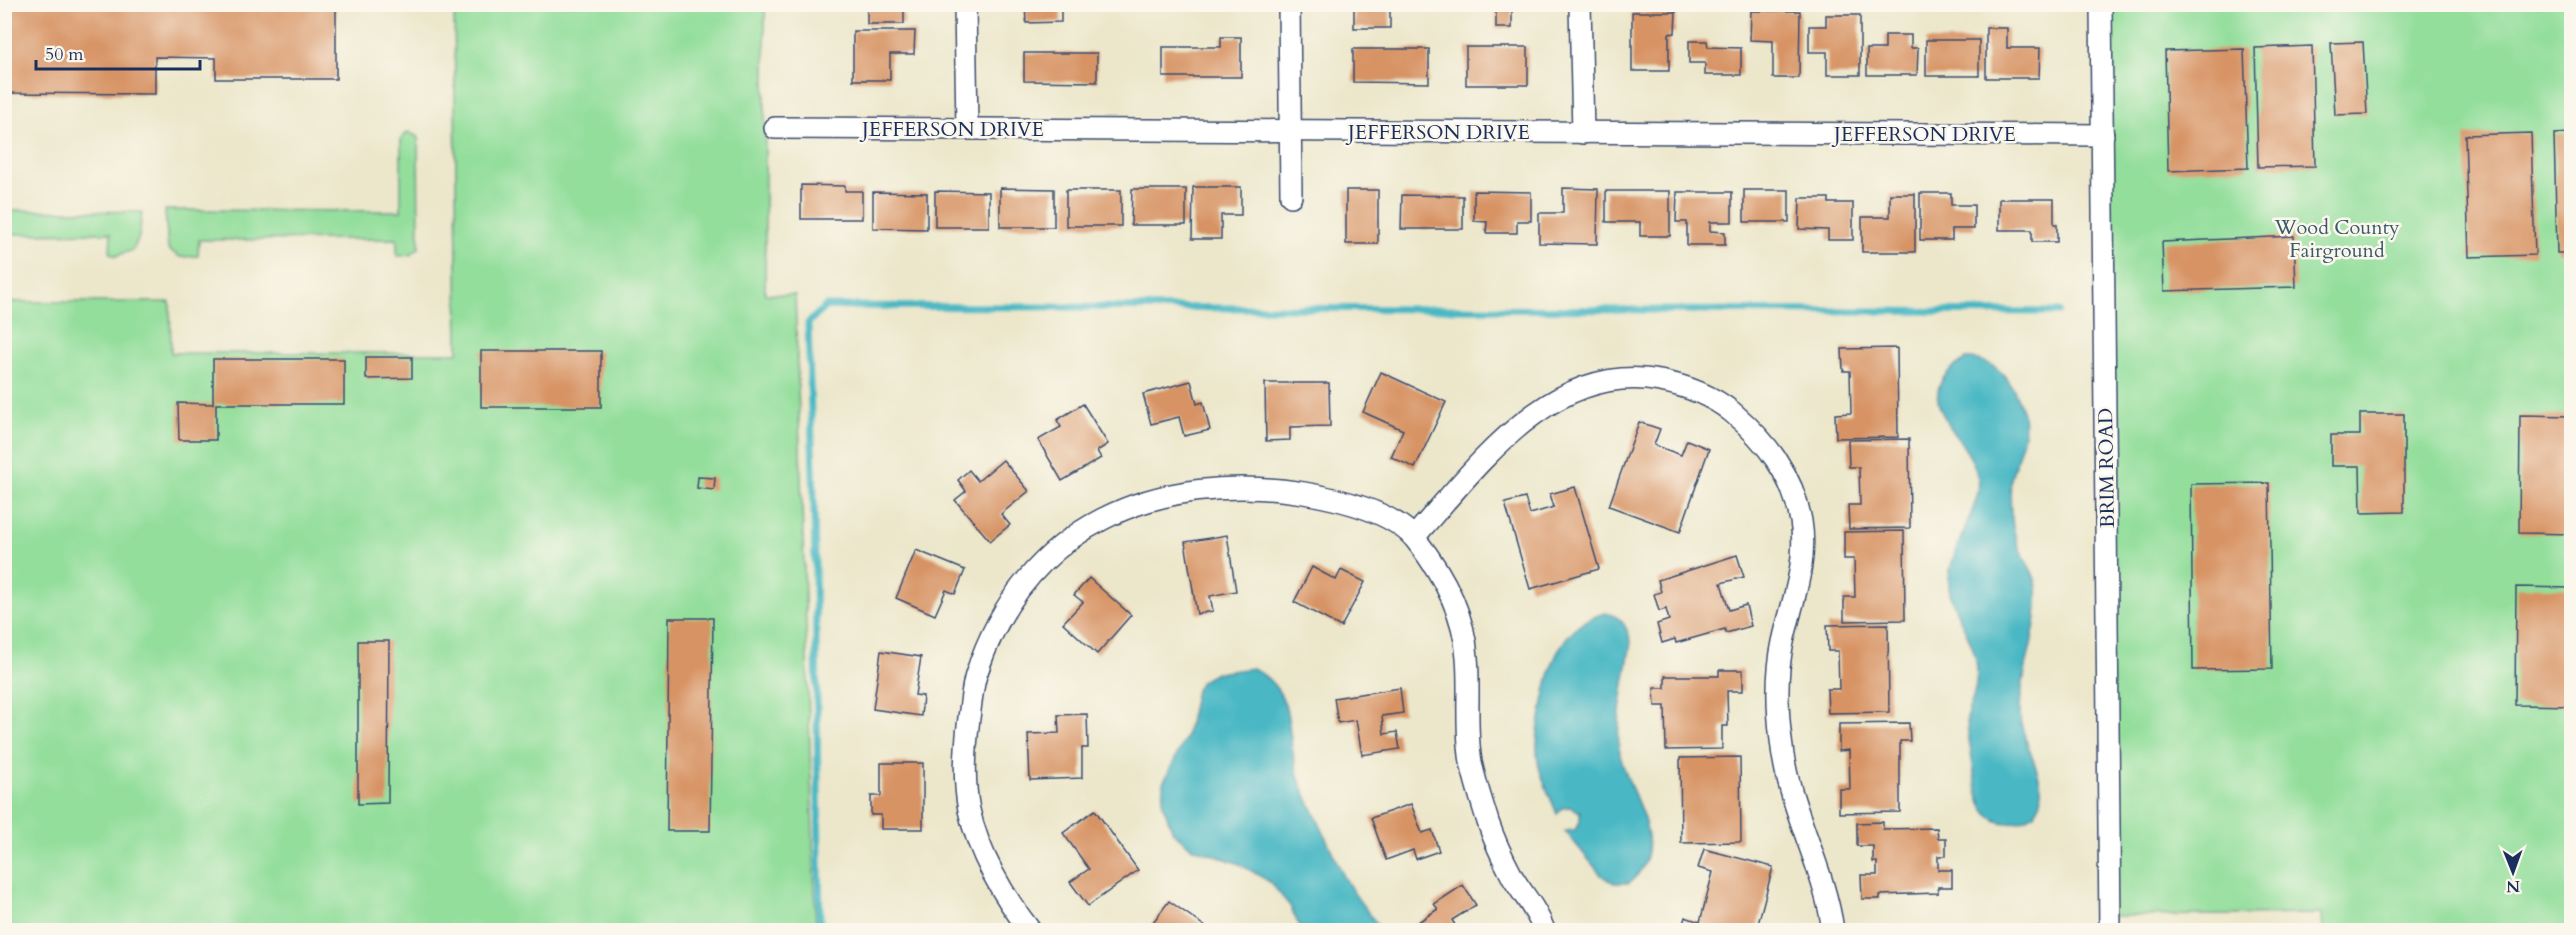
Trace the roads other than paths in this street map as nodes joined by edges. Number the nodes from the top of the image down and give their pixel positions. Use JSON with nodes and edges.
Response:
{"nodes":[{"id":1,"x":965,"y":4,"type":"edge"},
{"id":2,"x":1288,"y":4,"type":"edge"},
{"id":3,"x":1580,"y":4,"type":"edge"},
{"id":4,"x":2102,"y":4,"type":"edge"},
{"id":5,"x":775,"y":128,"type":"dead end"},
{"id":6,"x":967,"y":129,"type":"junction"},
{"id":7,"x":1290,"y":131,"type":"junction"},
{"id":8,"x":1583,"y":133,"type":"junction"},
{"id":9,"x":2103,"y":135,"type":"junction"},
{"id":10,"x":1291,"y":196,"type":"dead end"},
{"id":11,"x":1414,"y":537,"type":"junction"},
{"id":12,"x":1030,"y":930,"type":"edge"},
{"id":13,"x":1545,"y":930,"type":"edge"},
{"id":14,"x":1833,"y":930,"type":"edge"},
{"id":15,"x":2110,"y":930,"type":"edge"}],
"edges":[{"from":1,"to":6,"type":"street"},
{"from":2,"to":7,"type":"street"},
{"from":3,"to":8,"type":"street"},
{"from":4,"to":9,"type":"street","name":"BRIM ROAD"},
{"from":5,"to":6,"type":"street","name":"JEFFERSON DRIVE"},
{"from":6,"to":7,"type":"street","name":"JEFFERSON DRIVE"},
{"from":7,"to":8,"type":"street","name":"JEFFERSON DRIVE"},
{"from":7,"to":10,"type":"street"},
{"from":8,"to":9,"type":"street","name":"JEFFERSON DRIVE"},
{"from":9,"to":15,"type":"street","name":"BRIM ROAD"},
{"from":11,"to":12,"type":"street"},
{"from":11,"to":13,"type":"street"},
{"from":11,"to":14,"type":"street"}]}
